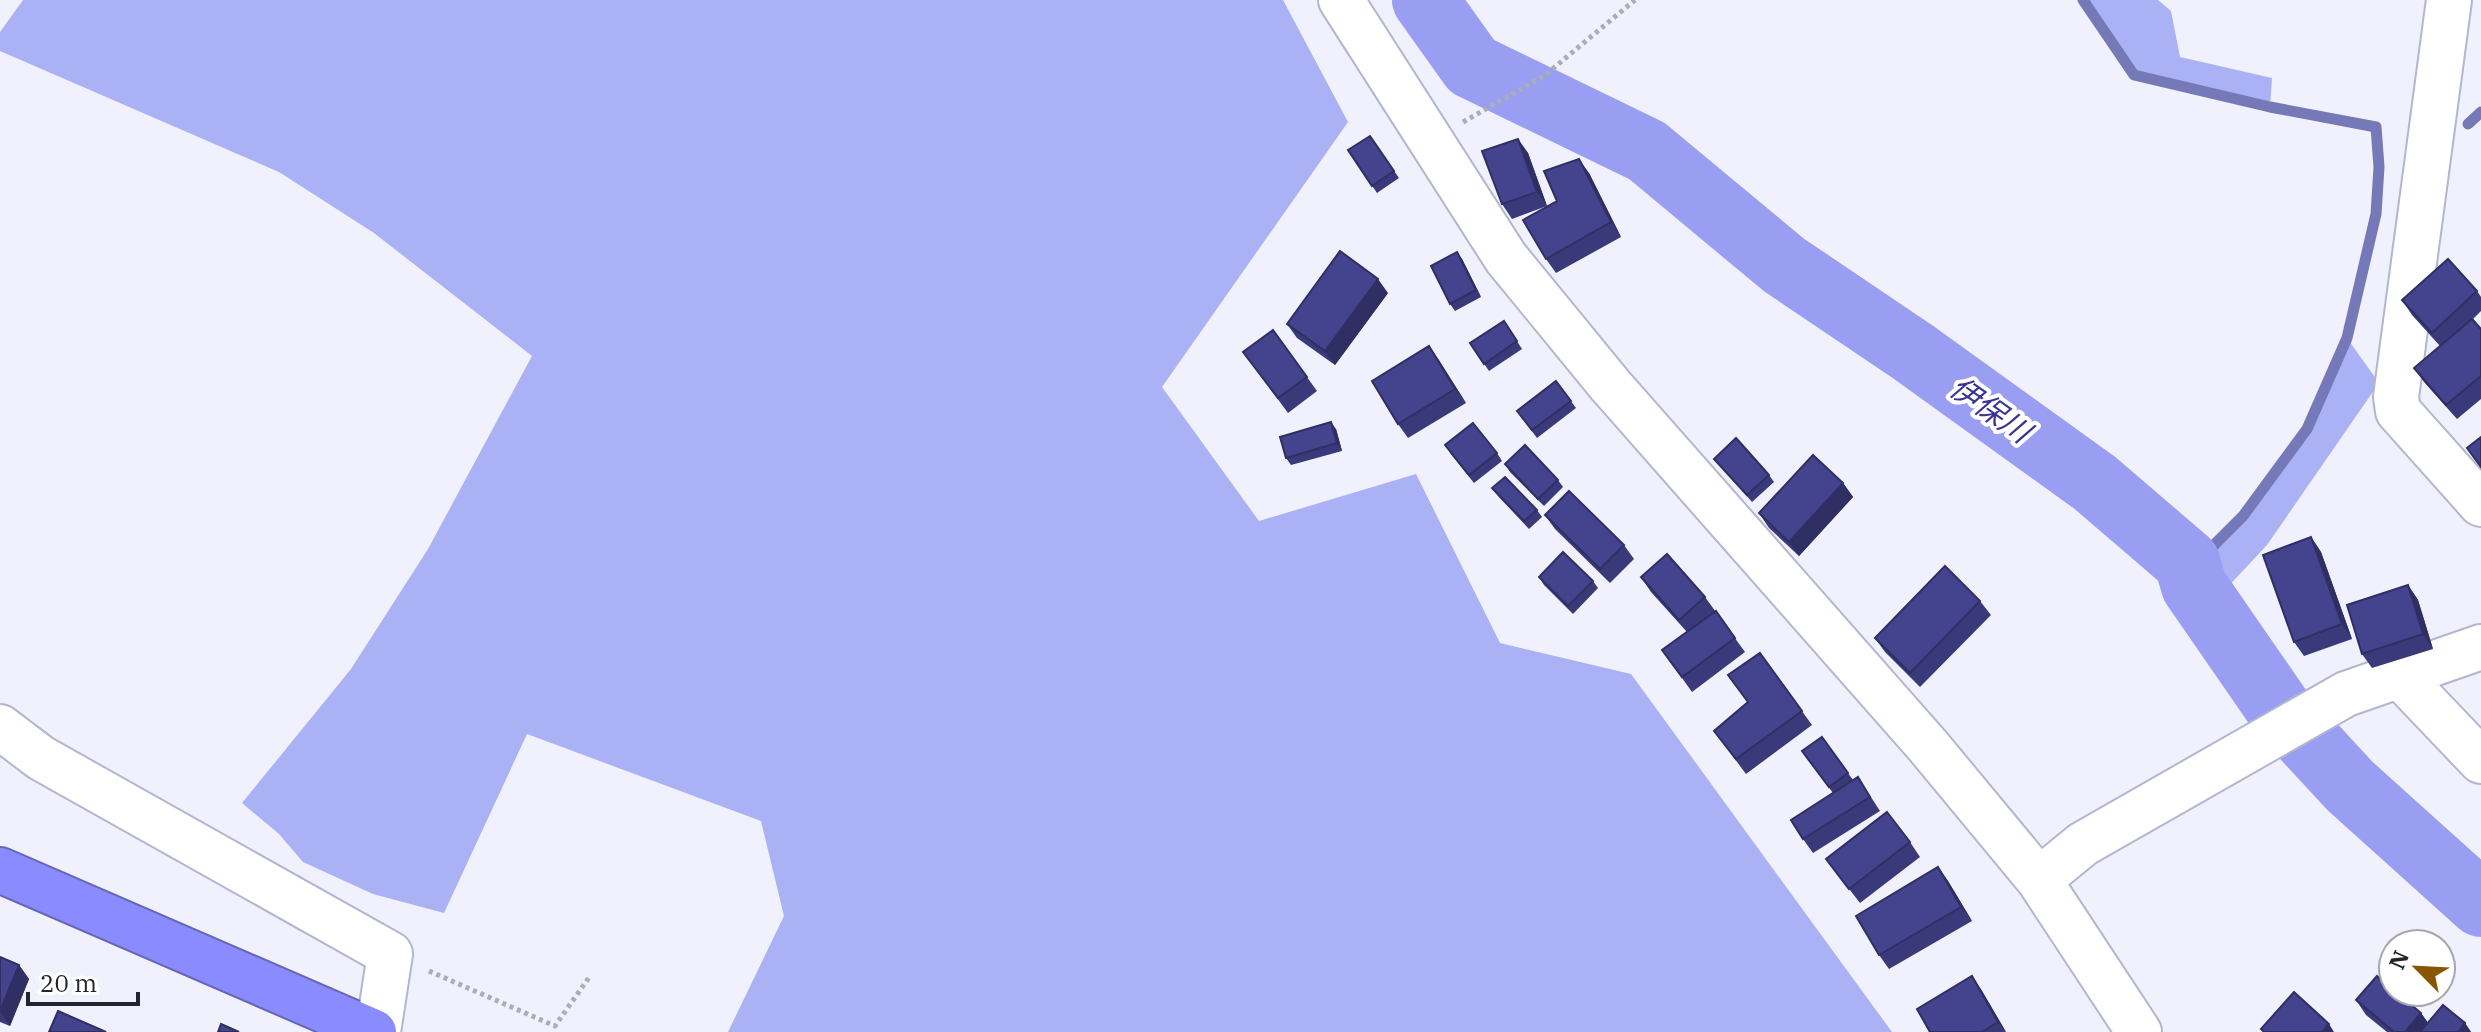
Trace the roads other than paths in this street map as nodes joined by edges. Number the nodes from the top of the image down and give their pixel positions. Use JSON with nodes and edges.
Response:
{"nodes":[{"id":1,"x":1341,"y":0,"type":"edge"},
{"id":2,"x":2449,"y":0,"type":"edge"},
{"id":3,"x":2481,"y":504,"type":"edge"},
{"id":4,"x":2481,"y":647,"type":"edge"},
{"id":5,"x":2399,"y":675,"type":"junction"},
{"id":6,"x":0,"y":727,"type":"edge"},
{"id":7,"x":2481,"y":761,"type":"edge"},
{"id":8,"x":0,"y":870,"type":"edge"},
{"id":9,"x":2039,"y":880,"type":"junction"},
{"id":10,"x":376,"y":1032,"type":"edge"},
{"id":11,"x":2139,"y":1032,"type":"edge"}],
"edges":[{"from":1,"to":9,"type":"street"},
{"from":2,"to":3,"type":"street"},
{"from":4,"to":5,"type":"street"},
{"from":5,"to":7,"type":"street"},
{"from":5,"to":9,"type":"street"},
{"from":6,"to":10,"type":"street"},
{"from":8,"to":10,"type":"highway"},
{"from":9,"to":11,"type":"street"}]}
